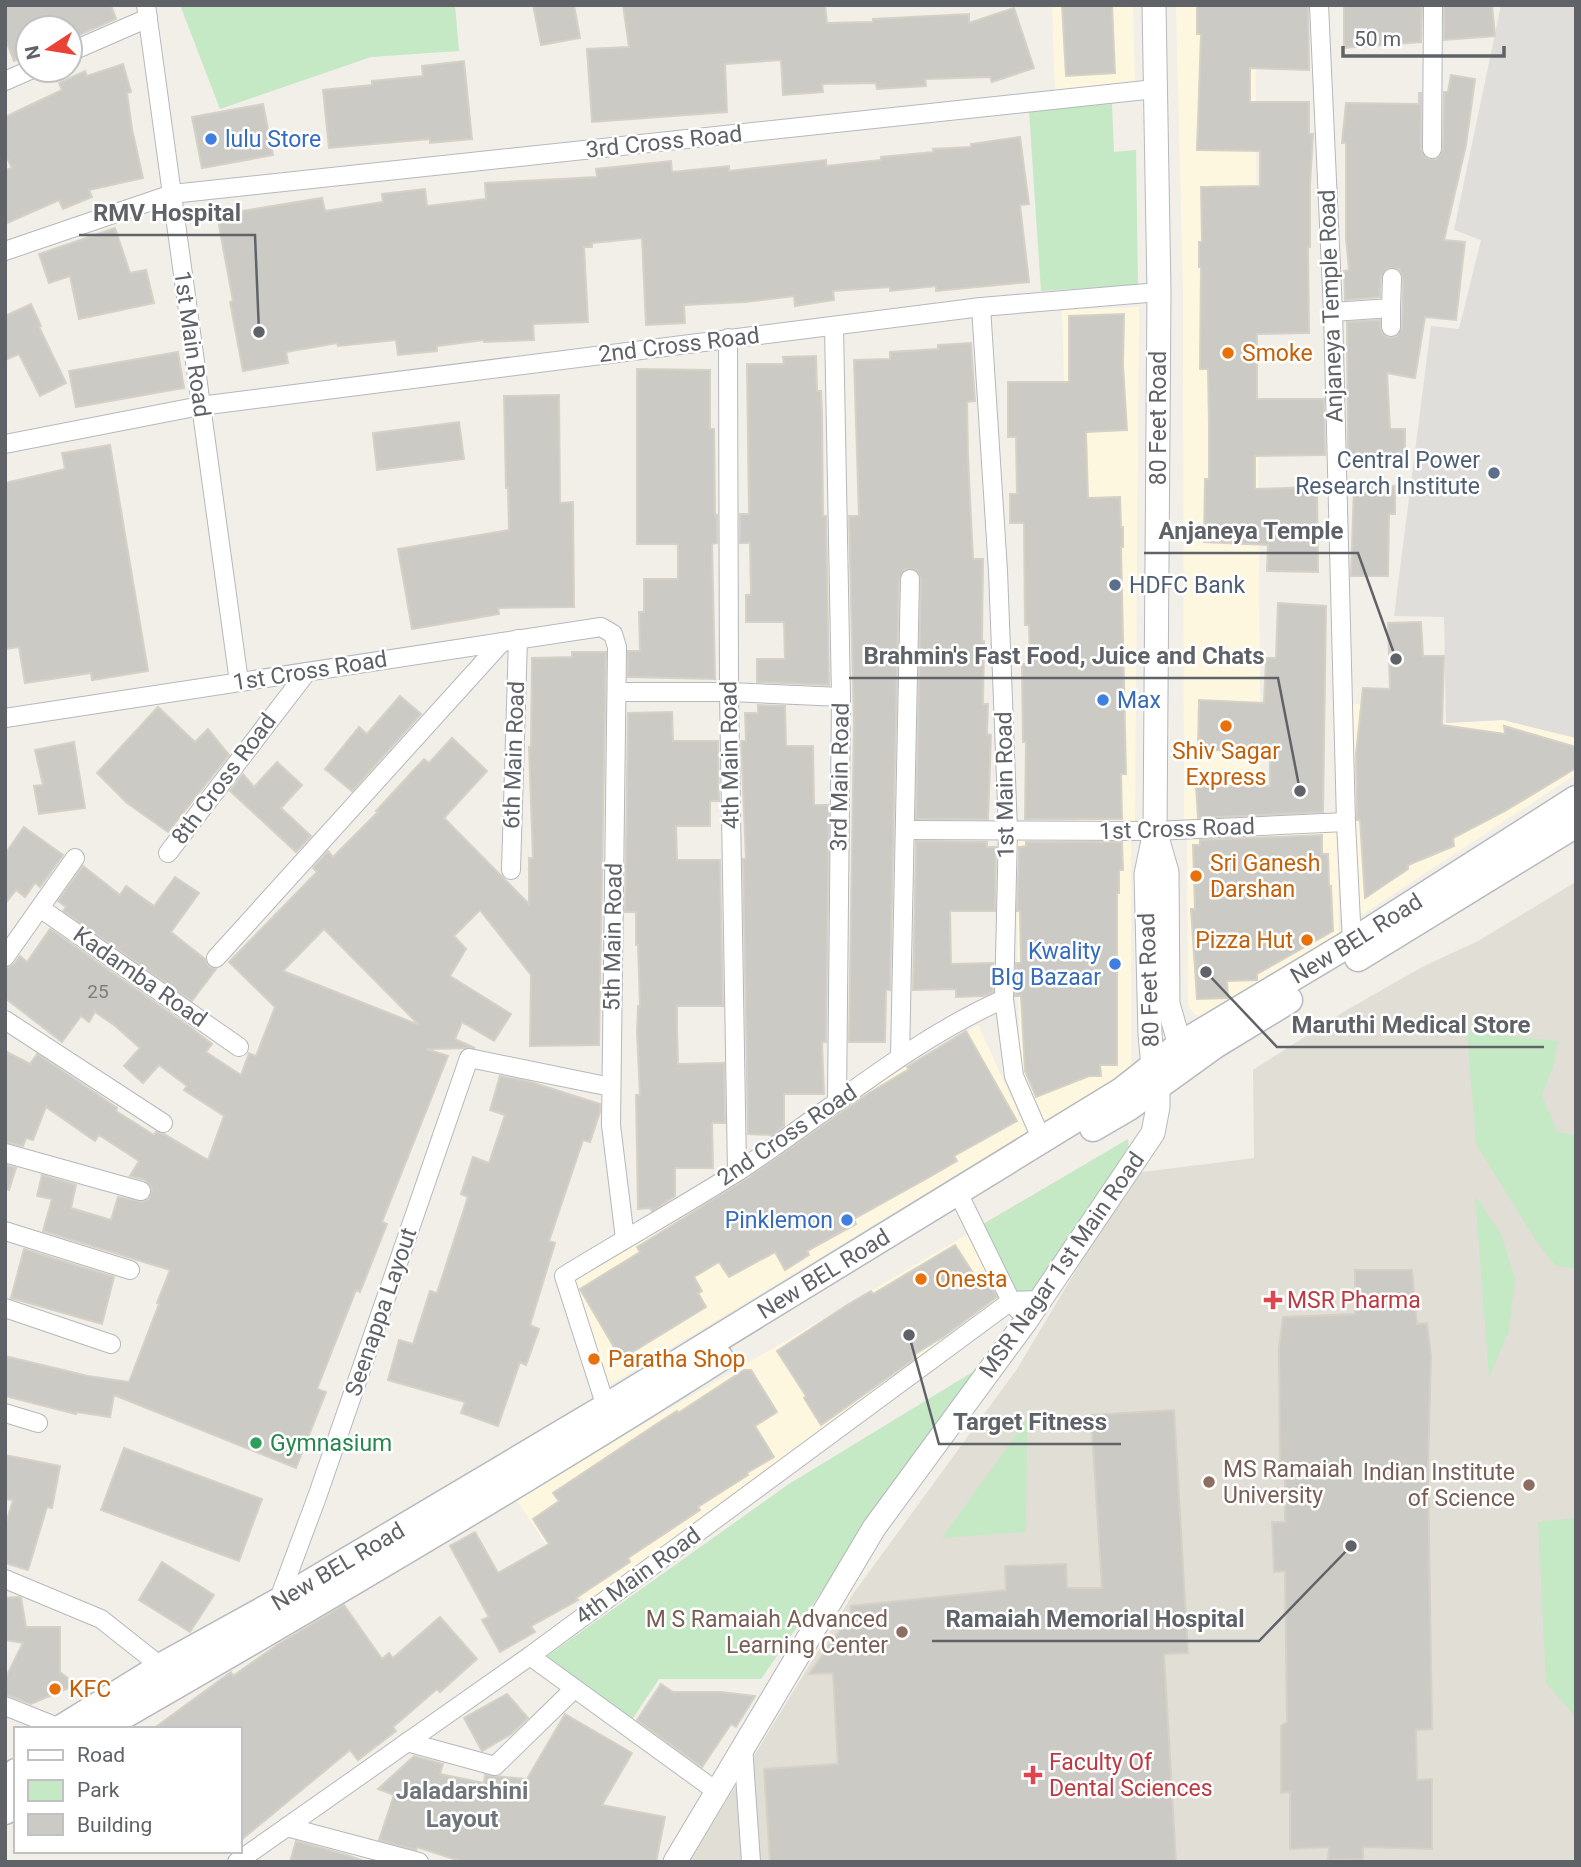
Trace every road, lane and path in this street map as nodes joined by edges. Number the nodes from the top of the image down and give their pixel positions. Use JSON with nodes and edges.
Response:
{"nodes":[{"id":1,"x":1154,"y":5,"type":"edge"},
{"id":2,"x":1319,"y":5,"type":"edge"},
{"id":3,"x":1433,"y":5,"type":"edge"},
{"id":4,"x":147,"y":12,"type":"edge"},
{"id":5,"x":84,"y":45,"type":"edge"},
{"id":6,"x":1156,"y":89,"type":"junction"},
{"id":7,"x":1432,"y":149,"type":"dead end"},
{"id":8,"x":172,"y":194,"type":"junction"},
{"id":9,"x":5,"y":251,"type":"edge"},
{"id":10,"x":1392,"y":278,"type":"dead end"},
{"id":11,"x":1159,"y":292,"type":"junction"},
{"id":12,"x":981,"y":307,"type":"junction"},
{"id":13,"x":1391,"y":308,"type":"junction"},
{"id":14,"x":1333,"y":312,"type":"junction"},
{"id":15,"x":834,"y":326,"type":"junction"},
{"id":16,"x":1391,"y":327,"type":"dead end"},
{"id":17,"x":728,"y":338,"type":"junction"},
{"id":18,"x":200,"y":406,"type":"junction"},
{"id":19,"x":5,"y":444,"type":"edge"},
{"id":20,"x":910,"y":579,"type":"dead end"},
{"id":21,"x":613,"y":634,"type":"joint"},
{"id":22,"x":510,"y":641,"type":"junction"},
{"id":23,"x":306,"y":672,"type":"junction"},
{"id":24,"x":239,"y":682,"type":"junction"},
{"id":25,"x":617,"y":692,"type":"junction"},
{"id":26,"x":729,"y":692,"type":"junction"},
{"id":27,"x":841,"y":697,"type":"junction"},
{"id":28,"x":5,"y":718,"type":"edge"},
{"id":29,"x":1576,"y":799,"type":"edge"},
{"id":30,"x":1346,"y":822,"type":"junction"},
{"id":31,"x":1576,"y":824,"type":"edge"},
{"id":32,"x":905,"y":830,"type":"junction"},
{"id":33,"x":1007,"y":831,"type":"junction"},
{"id":34,"x":1155,"y":831,"type":"junction"},
{"id":35,"x":168,"y":853,"type":"dead end"},
{"id":36,"x":75,"y":858,"type":"dead end"},
{"id":37,"x":511,"y":870,"type":"dead end"},
{"id":38,"x":40,"y":908,"type":"junction"},
{"id":39,"x":1352,"y":942,"type":"junction"},
{"id":40,"x":5,"y":957,"type":"edge"},
{"id":41,"x":216,"y":958,"type":"dead end"},
{"id":42,"x":1004,"y":999,"type":"junction"},
{"id":43,"x":5,"y":1020,"type":"edge"},
{"id":44,"x":239,"y":1046,"type":"dead end"},
{"id":45,"x":1184,"y":1055,"type":"junction"},
{"id":46,"x":900,"y":1057,"type":"junction"},
{"id":47,"x":1155,"y":1077,"type":"junction"},
{"id":48,"x":611,"y":1087,"type":"junction"},
{"id":49,"x":837,"y":1102,"type":"junction"},
{"id":50,"x":163,"y":1123,"type":"dead end"},
{"id":51,"x":1041,"y":1138,"type":"junction"},
{"id":52,"x":5,"y":1153,"type":"edge"},
{"id":53,"x":737,"y":1172,"type":"junction"},
{"id":54,"x":141,"y":1191,"type":"dead end"},
{"id":55,"x":963,"y":1203,"type":"junction"},
{"id":56,"x":5,"y":1231,"type":"edge"},
{"id":57,"x":625,"y":1239,"type":"junction"},
{"id":58,"x":130,"y":1270,"type":"dead end"},
{"id":59,"x":1041,"y":1300,"type":"junction"},
{"id":60,"x":1011,"y":1301,"type":"junction"},
{"id":61,"x":5,"y":1308,"type":"edge"},
{"id":62,"x":1026,"y":1321,"type":"junction"},
{"id":63,"x":111,"y":1344,"type":"dead end"},
{"id":64,"x":606,"y":1408,"type":"junction"},
{"id":65,"x":5,"y":1413,"type":"edge"},
{"id":66,"x":38,"y":1423,"type":"dead end"},
{"id":67,"x":5,"y":1579,"type":"edge"},
{"id":68,"x":279,"y":1614,"type":"junction"},
{"id":69,"x":530,"y":1656,"type":"junction"},
{"id":70,"x":171,"y":1675,"type":"junction"},
{"id":71,"x":575,"y":1689,"type":"junction"},
{"id":72,"x":5,"y":1706,"type":"edge"},
{"id":73,"x":58,"y":1727,"type":"edge"},
{"id":74,"x":62,"y":1727,"type":"edge"},
{"id":75,"x":103,"y":1727,"type":"edge"},
{"id":76,"x":407,"y":1742,"type":"junction"},
{"id":77,"x":743,"y":1746,"type":"junction"},
{"id":78,"x":716,"y":1791,"type":"junction"},
{"id":79,"x":287,"y":1827,"type":"junction"},
{"id":80,"x":237,"y":1862,"type":"edge"},
{"id":81,"x":419,"y":1862,"type":"edge"},
{"id":82,"x":675,"y":1862,"type":"edge"},
{"id":83,"x":751,"y":1862,"type":"edge"}],
"edges":[{"from":1,"to":6,"type":"street","name":"80 Feet Road"},
{"from":2,"to":14,"type":"street","name":"Anjaneya Temple Road"},
{"from":3,"to":7,"type":"street"},
{"from":4,"to":5,"type":"street"},
{"from":4,"to":8,"type":"street","name":"1st Main Road"},
{"from":6,"to":8,"type":"street","name":"3rd Cross Road"},
{"from":6,"to":11,"type":"street","name":"80 Feet Road"},
{"from":8,"to":9,"type":"street","name":"3rd Cross Road"},
{"from":8,"to":18,"type":"street","name":"1st Main Road"},
{"from":10,"to":13,"type":"street"},
{"from":11,"to":12,"type":"street","name":"2nd Cross Road"},
{"from":11,"to":34,"type":"street","name":"80 Feet Road"},
{"from":12,"to":15,"type":"street","name":"2nd Cross Road"},
{"from":12,"to":33,"type":"street","name":"1st Main Road"},
{"from":13,"to":14,"type":"street"},
{"from":13,"to":16,"type":"street"},
{"from":14,"to":30,"type":"street","name":"Anjaneya Temple Road"},
{"from":15,"to":17,"type":"street","name":"2nd Cross Road"},
{"from":15,"to":27,"type":"street","name":"3rd Main Road"},
{"from":17,"to":18,"type":"street","name":"2nd Cross Road"},
{"from":17,"to":26,"type":"street","name":"4th Main Road"},
{"from":18,"to":19,"type":"street","name":"2nd Cross Road"},
{"from":18,"to":24,"type":"street","name":"1st Main Road"},
{"from":20,"to":32,"type":"street"},
{"from":21,"to":22,"type":"street","name":"1st Cross Road"},
{"from":21,"to":25,"type":"street","name":"5th Main Road"},
{"from":22,"to":23,"type":"street","name":"1st Cross Road"},
{"from":22,"to":37,"type":"street","name":"6th Main Road"},
{"from":22,"to":41,"type":"street"},
{"from":23,"to":24,"type":"street","name":"1st Cross Road"},
{"from":23,"to":35,"type":"street","name":"8th Cross Road"},
{"from":24,"to":28,"type":"street","name":"1st Cross Road"},
{"from":25,"to":26,"type":"street"},
{"from":25,"to":48,"type":"street","name":"5th Main Road"},
{"from":26,"to":27,"type":"street"},
{"from":26,"to":53,"type":"street","name":"4th Main Road"},
{"from":27,"to":49,"type":"street","name":"3rd Main Road"},
{"from":29,"to":39,"type":"main road","name":"New BEL Road"},
{"from":30,"to":34,"type":"street","name":"1st Cross Road"},
{"from":30,"to":39,"type":"street","name":"Anjaneya Temple Road"},
{"from":31,"to":45,"type":"main road","name":"New BEL Road"},
{"from":32,"to":33,"type":"street","name":"1st Cross Road"},
{"from":32,"to":46,"type":"street"},
{"from":33,"to":34,"type":"street","name":"1st Cross Road"},
{"from":33,"to":42,"type":"street","name":"1st Main Road"},
{"from":34,"to":45,"type":"street","name":"80 Feet Road"},
{"from":34,"to":47,"type":"street","name":"80 Feet Road"},
{"from":36,"to":38,"type":"street"},
{"from":38,"to":40,"type":"street"},
{"from":38,"to":44,"type":"street","name":"Kadamba Road"},
{"from":39,"to":45,"type":"main road","name":"New BEL Road"},
{"from":42,"to":46,"type":"street","name":"2nd Cross Road"},
{"from":42,"to":51,"type":"street"},
{"from":43,"to":50,"type":"street"},
{"from":45,"to":47,"type":"main road","name":"New BEL Road"},
{"from":46,"to":49,"type":"street","name":"2nd Cross Road"},
{"from":47,"to":51,"type":"main road","name":"New BEL Road"},
{"from":47,"to":55,"type":"main road","name":"New BEL Road"},
{"from":47,"to":59,"type":"street","name":"MSR Nagar 1st Main Road"},
{"from":48,"to":57,"type":"street","name":"5th Main Road"},
{"from":48,"to":68,"type":"street","name":"Seenappa Layout"},
{"from":49,"to":53,"type":"street","name":"2nd Cross Road"},
{"from":51,"to":64,"type":"main road","name":"New BEL Road"},
{"from":52,"to":54,"type":"street"},
{"from":53,"to":57,"type":"street","name":"2nd Cross Road"},
{"from":55,"to":60,"type":"street"},
{"from":55,"to":68,"type":"main road","name":"New BEL Road"},
{"from":56,"to":58,"type":"street"},
{"from":57,"to":64,"type":"street","name":"2nd Cross Road"},
{"from":59,"to":60,"type":"street"},
{"from":59,"to":62,"type":"street","name":"MSR Nagar 1st Main Road"},
{"from":60,"to":62,"type":"street"},
{"from":60,"to":69,"type":"street","name":"4th Main Road"},
{"from":61,"to":63,"type":"street"},
{"from":62,"to":77,"type":"street","name":"MSR Nagar 1st Main Road"},
{"from":64,"to":68,"type":"main road","name":"New BEL Road"},
{"from":65,"to":66,"type":"street"},
{"from":67,"to":70,"type":"street"},
{"from":68,"to":70,"type":"main road","name":"New BEL Road"},
{"from":69,"to":71,"type":"street"},
{"from":69,"to":76,"type":"street","name":"4th Main Road"},
{"from":70,"to":74,"type":"main road","name":"New BEL Road"},
{"from":70,"to":75,"type":"main road","name":"New BEL Road"},
{"from":71,"to":76,"type":"street"},
{"from":71,"to":78,"type":"street"},
{"from":72,"to":73,"type":"street"},
{"from":76,"to":79,"type":"street","name":"4th Main Road"},
{"from":77,"to":78,"type":"street","name":"MSR Nagar 1st Main Road"},
{"from":77,"to":83,"type":"street"},
{"from":78,"to":82,"type":"street","name":"MSR Nagar 1st Main Road"},
{"from":79,"to":80,"type":"street","name":"4th Main Road"},
{"from":79,"to":81,"type":"street"}]}
